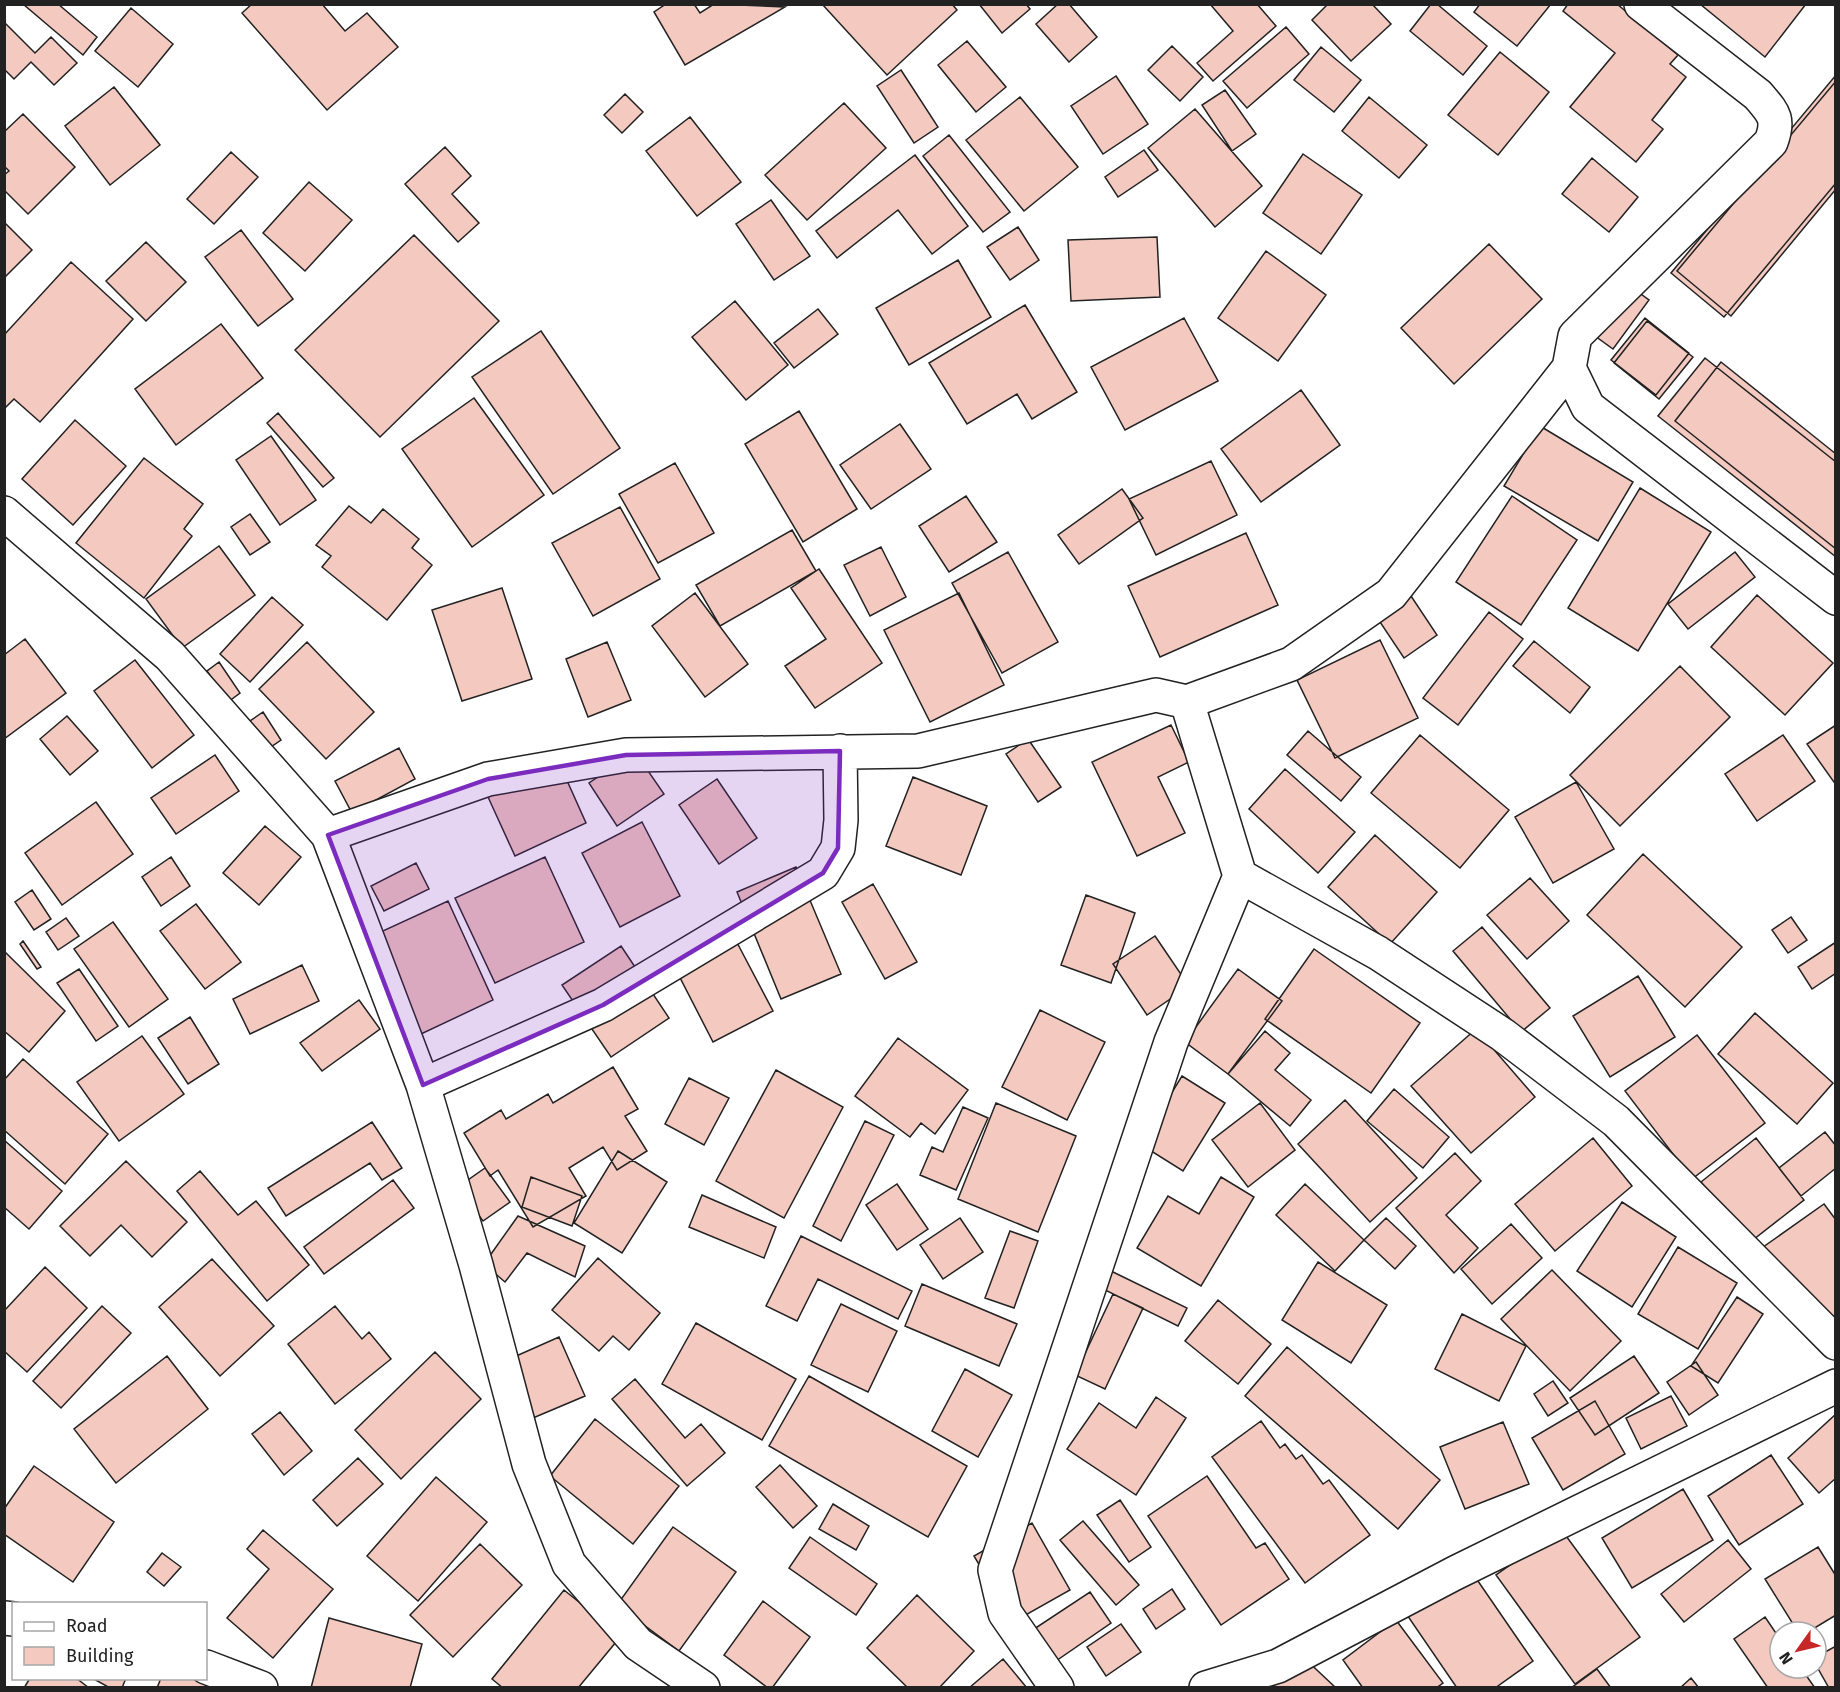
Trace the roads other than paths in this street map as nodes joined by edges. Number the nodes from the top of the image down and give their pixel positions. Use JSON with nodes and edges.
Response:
{"nodes":[{"id":1,"x":1641,"y":4,"type":"edge"},
{"id":2,"x":1569,"y":368,"type":"junction"},
{"id":3,"x":4,"y":513,"type":"edge"},
{"id":4,"x":1836,"y":598,"type":"edge"},
{"id":5,"x":1187,"y":702,"type":"junction"},
{"id":6,"x":840,"y":751,"type":"junction"},
{"id":7,"x":328,"y":834,"type":"junction"},
{"id":8,"x":1240,"y":876,"type":"junction"},
{"id":9,"x":423,"y":1085,"type":"junction"},
{"id":10,"x":1836,"y":1344,"type":"edge"},
{"id":11,"x":1836,"y":1386,"type":"edge"},
{"id":12,"x":207,"y":1667,"type":"edge"},
{"id":13,"x":1211,"y":1687,"type":"edge"},
{"id":14,"x":261,"y":1688,"type":"edge"},
{"id":15,"x":703,"y":1688,"type":"edge"},
{"id":16,"x":1057,"y":1688,"type":"edge"}],
"edges":[{"from":1,"to":2,"type":"street"},
{"from":2,"to":4,"type":"street"},
{"from":2,"to":5,"type":"street"},
{"from":3,"to":7,"type":"street"},
{"from":5,"to":6,"type":"street"},
{"from":5,"to":8,"type":"street"},
{"from":6,"to":7,"type":"street"},
{"from":6,"to":9,"type":"street"},
{"from":7,"to":9,"type":"street"},
{"from":8,"to":10,"type":"street"},
{"from":8,"to":16,"type":"street"},
{"from":9,"to":15,"type":"street"},
{"from":11,"to":13,"type":"street"},
{"from":12,"to":14,"type":"street"}]}
